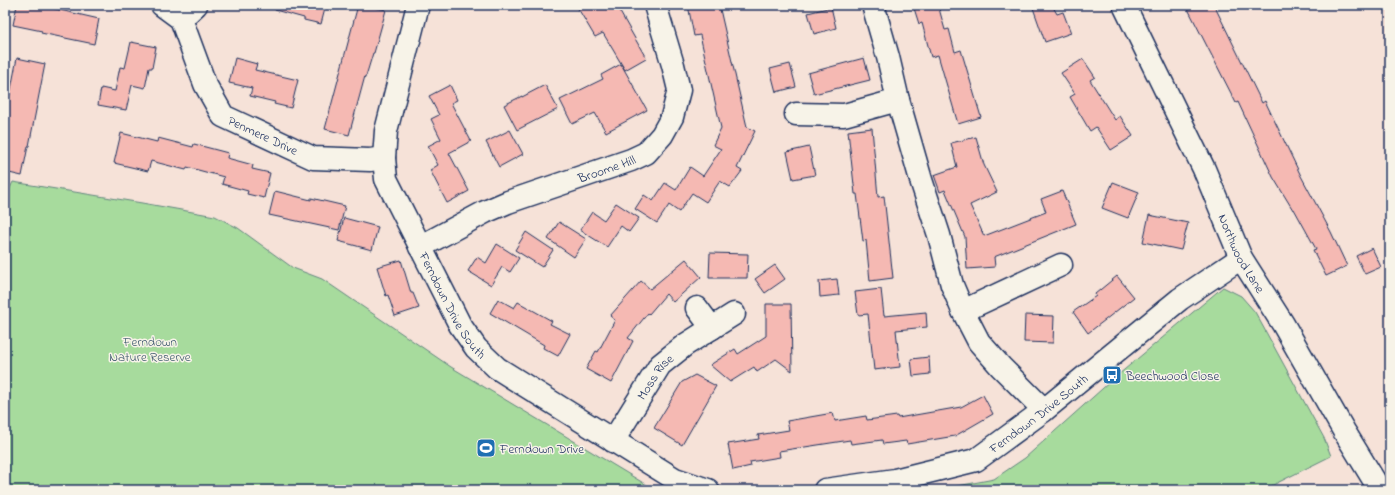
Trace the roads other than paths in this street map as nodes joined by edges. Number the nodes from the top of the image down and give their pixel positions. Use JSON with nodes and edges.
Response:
{"nodes":[{"id":1,"x":162,"y":5,"type":"edge"},
{"id":2,"x":418,"y":5,"type":"edge"},
{"id":3,"x":655,"y":5,"type":"edge"},
{"id":4,"x":873,"y":5,"type":"edge"},
{"id":5,"x":1124,"y":5,"type":"edge"},
{"id":6,"x":188,"y":12,"type":"edge"},
{"id":7,"x":898,"y":100,"type":"junction"},
{"id":8,"x":796,"y":114,"type":"dead end"},
{"id":9,"x":384,"y":158,"type":"junction"},
{"id":10,"x":420,"y":247,"type":"junction"},
{"id":11,"x":1241,"y":258,"type":"junction"},
{"id":12,"x":1061,"y":265,"type":"dead end"},
{"id":13,"x":697,"y":308,"type":"dead end"},
{"id":14,"x":963,"y":311,"type":"junction"},
{"id":15,"x":734,"y":314,"type":"dead end"},
{"id":16,"x":712,"y":328,"type":"junction"},
{"id":17,"x":1043,"y":411,"type":"junction"},
{"id":18,"x":613,"y":441,"type":"junction"},
{"id":19,"x":708,"y":490,"type":"edge"},
{"id":20,"x":825,"y":490,"type":"edge"},
{"id":21,"x":1380,"y":490,"type":"edge"}],
"edges":[{"from":1,"to":6,"type":"street","name":"Penmere Drive"},
{"from":2,"to":9,"type":"street","name":"Ferndown Drive South"},
{"from":3,"to":10,"type":"street","name":"Broome Hill"},
{"from":4,"to":7,"type":"street"},
{"from":5,"to":11,"type":"street","name":"Northwood Lane"},
{"from":6,"to":9,"type":"street","name":"Penmere Drive"},
{"from":7,"to":8,"type":"street"},
{"from":7,"to":14,"type":"street"},
{"from":9,"to":10,"type":"street","name":"Ferndown Drive South"},
{"from":10,"to":18,"type":"street","name":"Ferndown Drive South"},
{"from":11,"to":17,"type":"street","name":"Ferndown Drive South"},
{"from":11,"to":21,"type":"street","name":"Northwood Lane"},
{"from":12,"to":14,"type":"street"},
{"from":13,"to":16,"type":"street"},
{"from":14,"to":17,"type":"street"},
{"from":15,"to":16,"type":"street","name":"Moss Rise"},
{"from":16,"to":18,"type":"street","name":"Moss Rise"},
{"from":17,"to":20,"type":"street","name":"Ferndown Drive South"},
{"from":18,"to":19,"type":"street","name":"Ferndown Drive South"}]}
